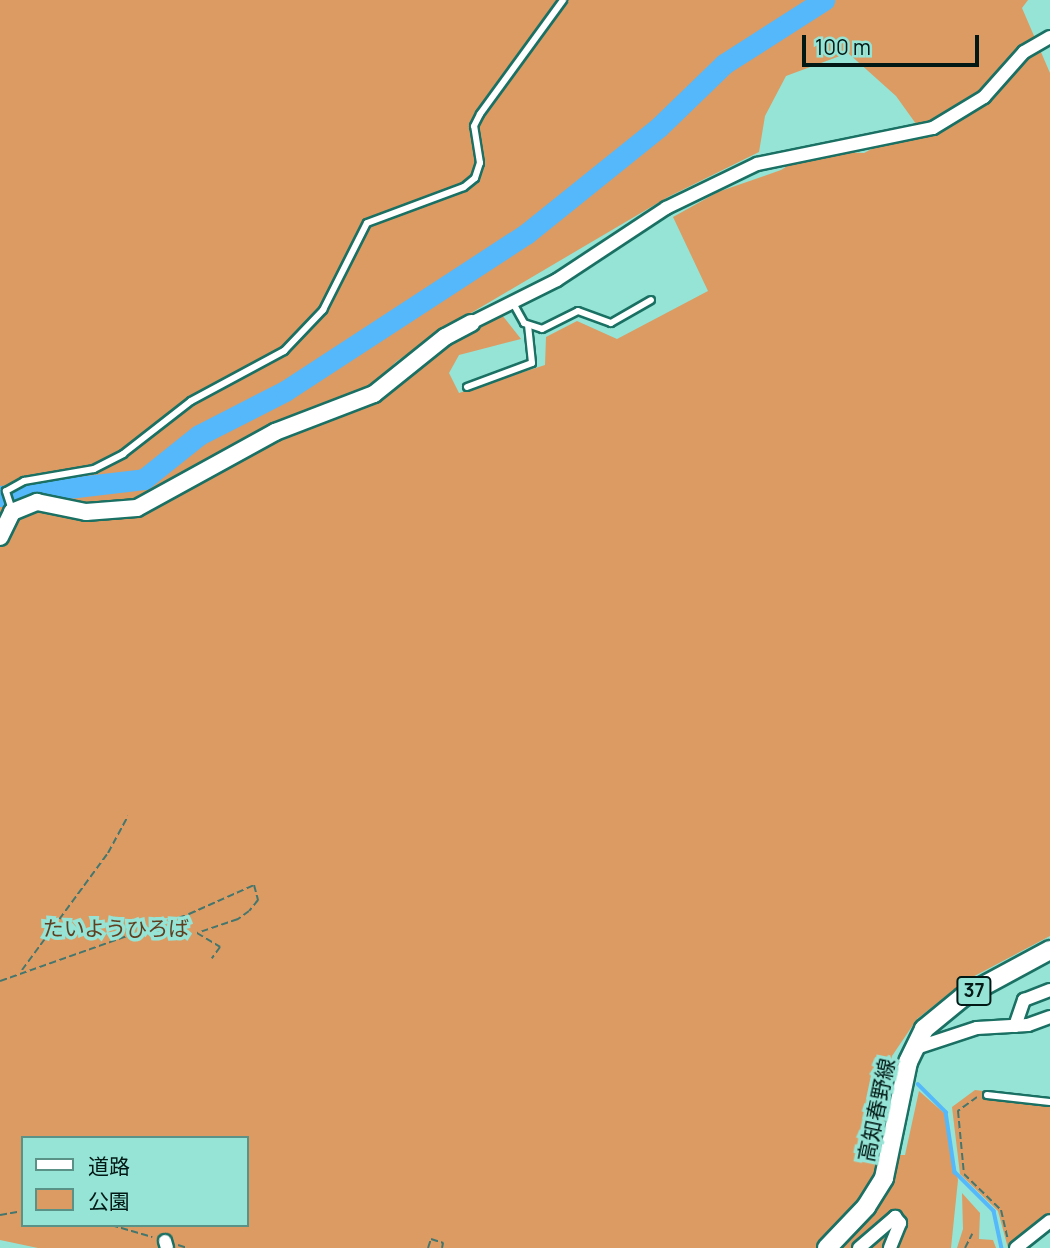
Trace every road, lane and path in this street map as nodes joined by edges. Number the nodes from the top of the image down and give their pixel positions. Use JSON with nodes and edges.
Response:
{"nodes":[{"id":1,"x":563,"y":0,"type":"edge"},
{"id":2,"x":1050,"y":37,"type":"edge"},
{"id":3,"x":651,"y":300,"type":"dead end"},
{"id":4,"x":513,"y":303,"type":"junction"},
{"id":5,"x":471,"y":323,"type":"joint"},
{"id":6,"x":528,"y":325,"type":"junction"},
{"id":7,"x":467,"y":387,"type":"dead end"},
{"id":8,"x":12,"y":512,"type":"junction"},
{"id":9,"x":0,"y":537,"type":"edge"},
{"id":10,"x":128,"y":816,"type":"dead end"},
{"id":11,"x":1050,"y":950,"type":"edge"},
{"id":12,"x":212,"y":958,"type":"dead end"},
{"id":13,"x":21,"y":971,"type":"junction"},
{"id":14,"x":0,"y":981,"type":"edge"},
{"id":15,"x":1050,"y":989,"type":"edge"},
{"id":16,"x":1050,"y":1017,"type":"edge"},
{"id":17,"x":1015,"y":1026,"type":"junction"},
{"id":18,"x":913,"y":1049,"type":"junction"},
{"id":19,"x":987,"y":1095,"type":"joint"},
{"id":20,"x":1050,"y":1102,"type":"edge"},
{"id":21,"x":21,"y":1212,"type":"edge"},
{"id":22,"x":0,"y":1215,"type":"edge"},
{"id":23,"x":1050,"y":1222,"type":"edge"},
{"id":24,"x":117,"y":1227,"type":"edge"},
{"id":25,"x":972,"y":1234,"type":"dead end"},
{"id":26,"x":166,"y":1244,"type":"edge"},
{"id":27,"x":428,"y":1248,"type":"edge"},
{"id":28,"x":442,"y":1248,"type":"edge"},
{"id":29,"x":827,"y":1248,"type":"edge"},
{"id":30,"x":859,"y":1248,"type":"edge"},
{"id":31,"x":890,"y":1248,"type":"edge"},
{"id":32,"x":965,"y":1248,"type":"edge"},
{"id":33,"x":1010,"y":1248,"type":"edge"},
{"id":34,"x":1016,"y":1248,"type":"edge"}],
"edges":[{"from":1,"to":8,"type":"lane"},
{"from":2,"to":4,"type":"street"},
{"from":3,"to":6,"type":"lane"},
{"from":4,"to":5,"type":"street"},
{"from":4,"to":6,"type":"lane"},
{"from":5,"to":8,"type":"street"},
{"from":6,"to":7,"type":"lane"},
{"from":8,"to":9,"type":"street"},
{"from":10,"to":13,"type":"path"},
{"from":11,"to":18,"type":"main road","name":"高知春野線","number":"37"},
{"from":12,"to":13,"type":"path"},
{"from":13,"to":14,"type":"path"},
{"from":15,"to":17,"type":"street"},
{"from":16,"to":17,"type":"street"},
{"from":17,"to":18,"type":"street"},
{"from":18,"to":29,"type":"main road","name":"高知春野線","number":"37"},
{"from":19,"to":20,"type":"lane"},
{"from":19,"to":33,"type":"path"},
{"from":21,"to":22,"type":"path"},
{"from":23,"to":34,"type":"street"},
{"from":24,"to":26,"type":"path"},
{"from":25,"to":32,"type":"path"},
{"from":27,"to":28,"type":"path"},
{"from":30,"to":31,"type":"street"}]}
